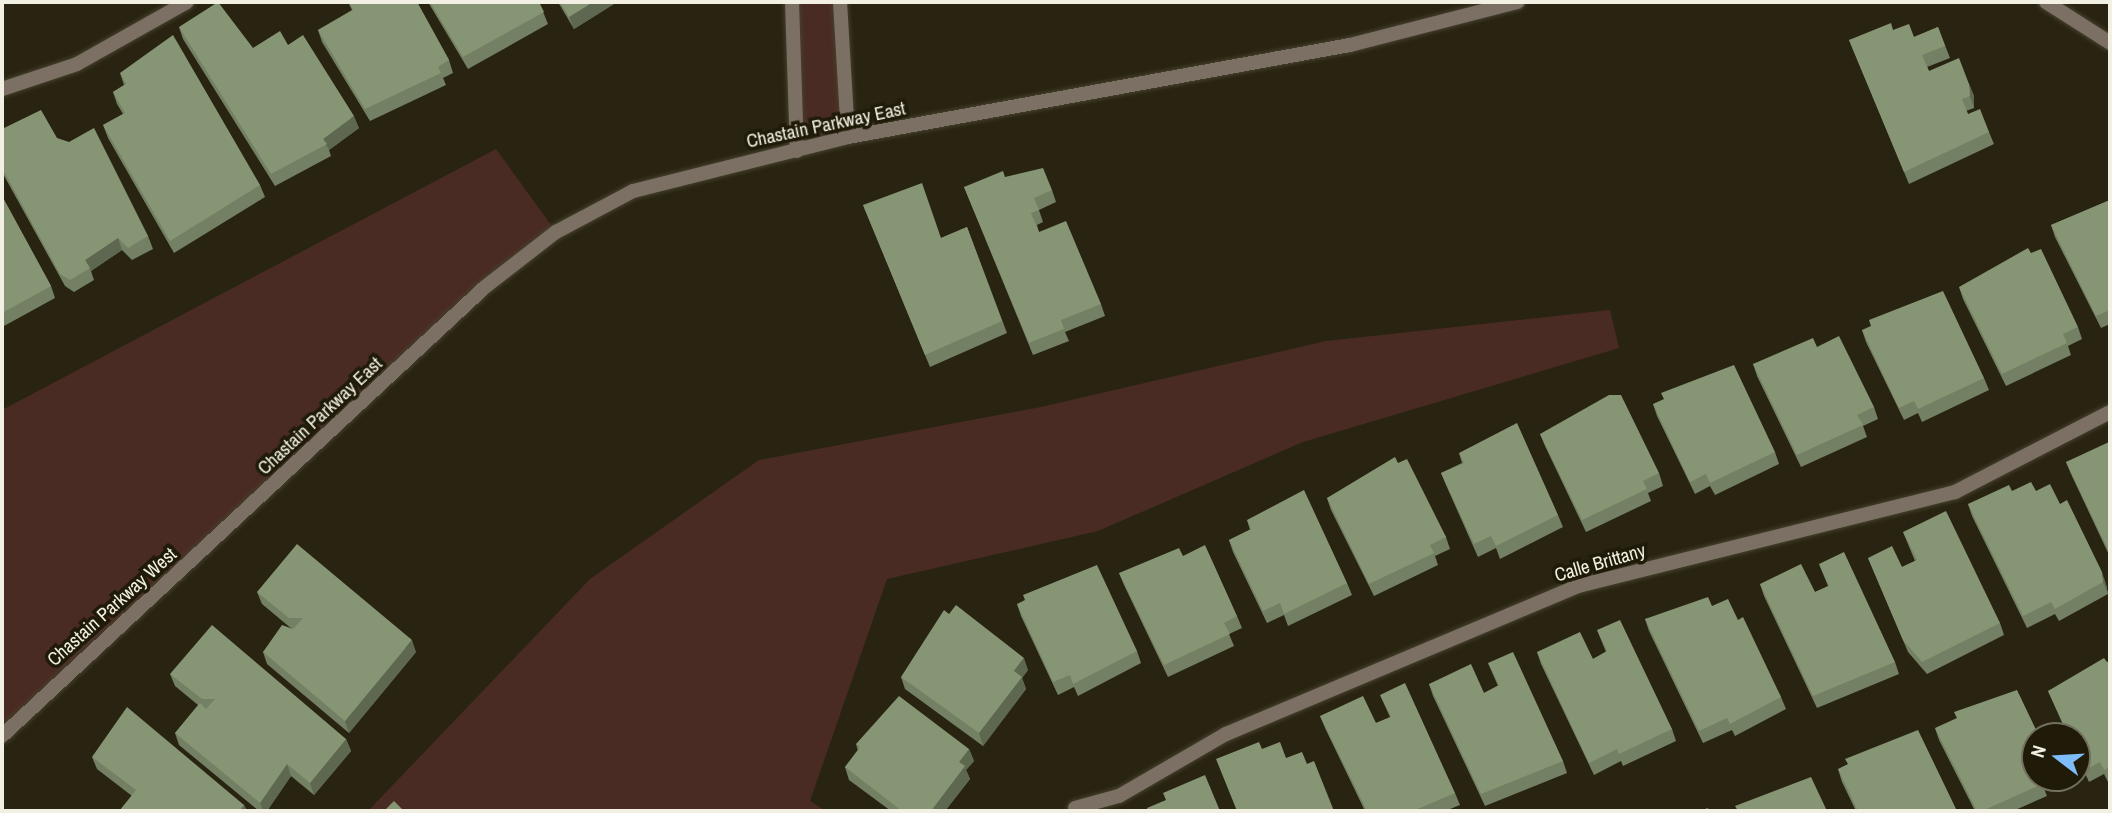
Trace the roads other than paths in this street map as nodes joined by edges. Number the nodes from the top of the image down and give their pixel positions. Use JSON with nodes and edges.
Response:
{"nodes":[{"id":1,"x":187,"y":2,"type":"edge"},
{"id":2,"x":792,"y":2,"type":"edge"},
{"id":3,"x":840,"y":2,"type":"edge"},
{"id":4,"x":1518,"y":2,"type":"edge"},
{"id":5,"x":2046,"y":2,"type":"edge"},
{"id":6,"x":2110,"y":43,"type":"edge"},
{"id":7,"x":2,"y":89,"type":"edge"},
{"id":8,"x":848,"y":137,"type":"junction"},
{"id":9,"x":797,"y":151,"type":"junction"},
{"id":10,"x":2110,"y":412,"type":"edge"},
{"id":11,"x":250,"y":508,"type":"joint"},
{"id":12,"x":2,"y":736,"type":"edge"},
{"id":13,"x":1075,"y":808,"type":"dead end"}],
"edges":[{"from":1,"to":7,"type":"street"},
{"from":2,"to":9,"type":"street"},
{"from":3,"to":8,"type":"street"},
{"from":4,"to":8,"type":"street","name":"Chastain Parkway East"},
{"from":5,"to":6,"type":"street"},
{"from":8,"to":9,"type":"street","name":"Chastain Parkway East"},
{"from":9,"to":11,"type":"street","name":"Chastain Parkway East"},
{"from":10,"to":13,"type":"street","name":"Calle Brittany"},
{"from":11,"to":12,"type":"street","name":"Chastain Parkway West"}]}
